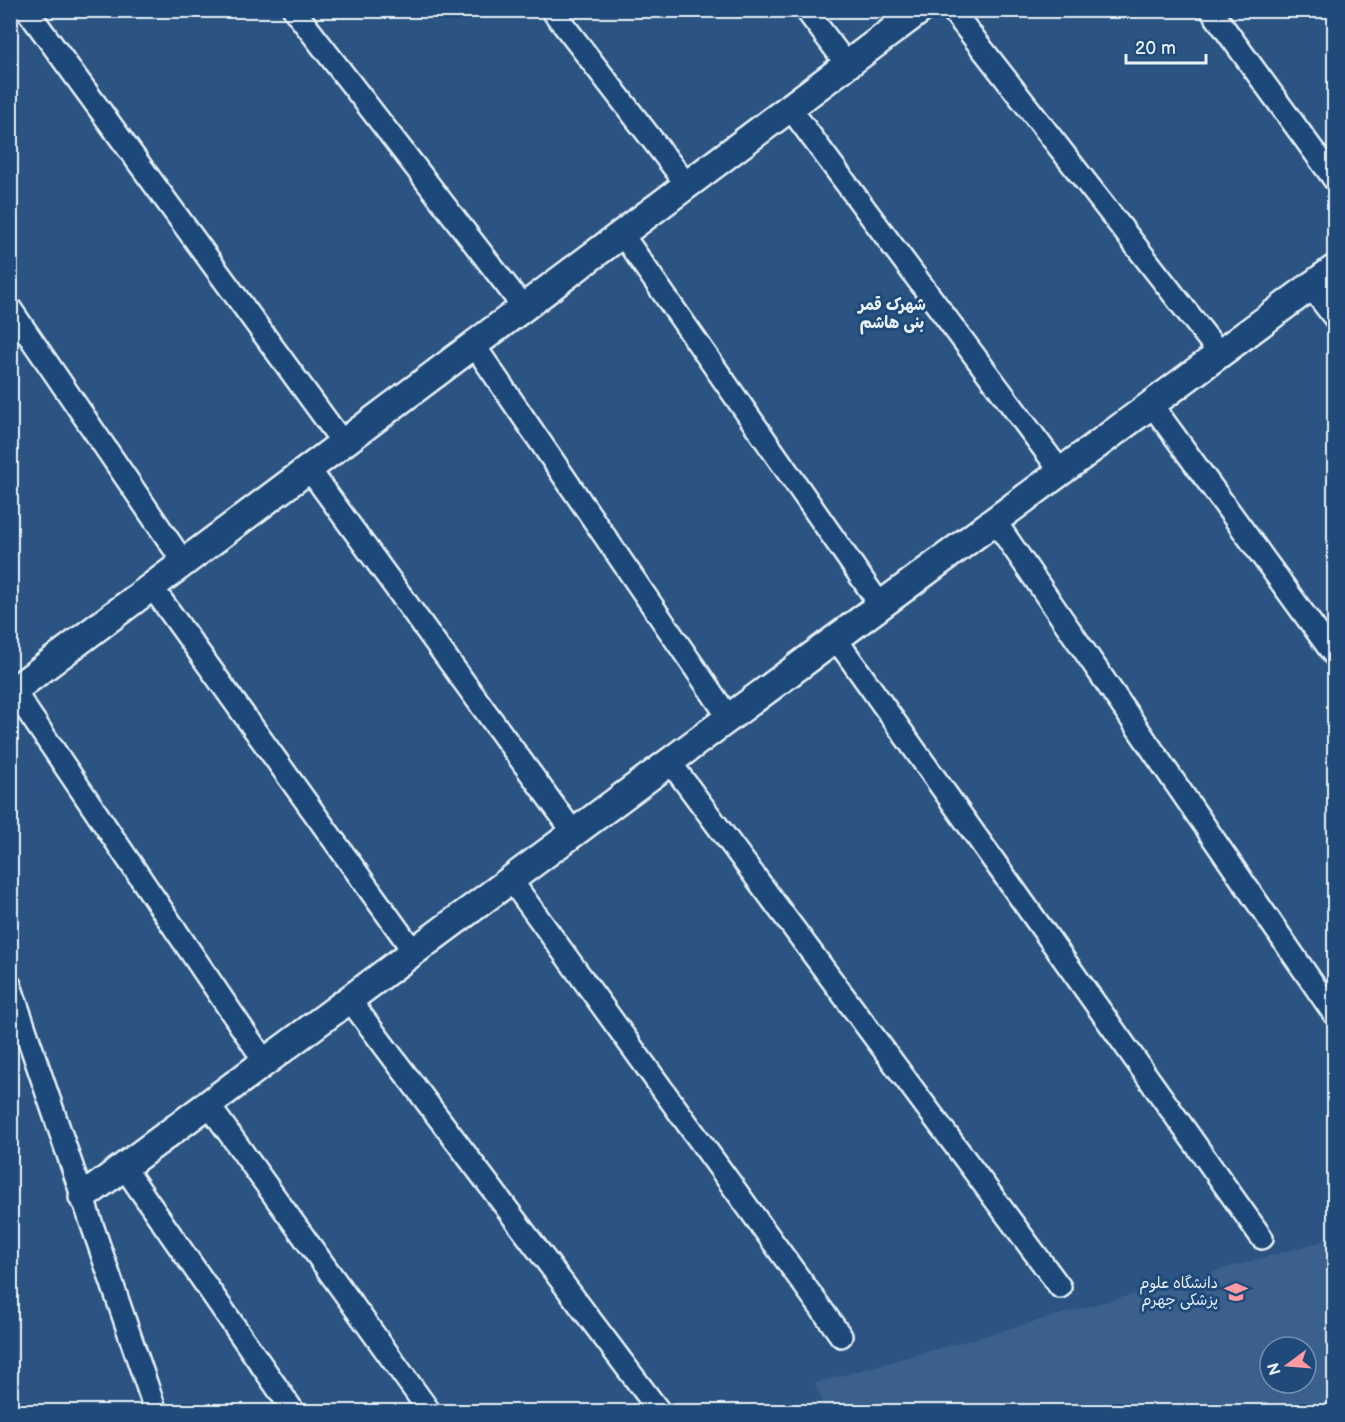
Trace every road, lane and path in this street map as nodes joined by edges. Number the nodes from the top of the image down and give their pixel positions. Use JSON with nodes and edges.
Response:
{"nodes":[{"id":1,"x":27,"y":10,"type":"edge"},
{"id":2,"x":294,"y":10,"type":"edge"},
{"id":3,"x":552,"y":10,"type":"edge"},
{"id":4,"x":806,"y":10,"type":"edge"},
{"id":5,"x":920,"y":10,"type":"edge"},
{"id":6,"x":952,"y":10,"type":"edge"},
{"id":7,"x":1211,"y":10,"type":"edge"},
{"id":8,"x":848,"y":66,"type":"junction"},
{"id":9,"x":790,"y":108,"type":"junction"},
{"id":10,"x":1335,"y":179,"type":"edge"},
{"id":11,"x":688,"y":186,"type":"junction"},
{"id":12,"x":622,"y":234,"type":"junction"},
{"id":13,"x":1335,"y":269,"type":"edge"},
{"id":14,"x":1311,"y":287,"type":"junction"},
{"id":15,"x":10,"y":308,"type":"edge"},
{"id":16,"x":524,"y":308,"type":"junction"},
{"id":17,"x":1335,"y":317,"type":"edge"},
{"id":18,"x":474,"y":345,"type":"junction"},
{"id":19,"x":1220,"y":354,"type":"junction"},
{"id":20,"x":1152,"y":405,"type":"junction"},
{"id":21,"x":344,"y":443,"type":"junction"},
{"id":22,"x":309,"y":469,"type":"junction"},
{"id":23,"x":1061,"y":472,"type":"junction"},
{"id":24,"x":995,"y":521,"type":"junction"},
{"id":25,"x":184,"y":563,"type":"junction"},
{"id":26,"x":152,"y":587,"type":"junction"},
{"id":27,"x":881,"y":606,"type":"junction"},
{"id":28,"x":836,"y":639,"type":"junction"},
{"id":29,"x":1335,"y":656,"type":"edge"},
{"id":30,"x":12,"y":692,"type":"edge"},
{"id":31,"x":729,"y":718,"type":"junction"},
{"id":32,"x":670,"y":762,"type":"junction"},
{"id":33,"x":574,"y":833,"type":"junction"},
{"id":34,"x":511,"y":880,"type":"junction"},
{"id":35,"x":414,"y":952,"type":"junction"},
{"id":36,"x":10,"y":985,"type":"edge"},
{"id":37,"x":349,"y":999,"type":"junction"},
{"id":38,"x":1335,"y":1014,"type":"edge"},
{"id":39,"x":265,"y":1062,"type":"junction"},
{"id":40,"x":208,"y":1104,"type":"junction"},
{"id":41,"x":124,"y":1167,"type":"junction"},
{"id":42,"x":83,"y":1197,"type":"junction"},
{"id":43,"x":1262,"y":1238,"type":"dead end"},
{"id":44,"x":1060,"y":1287,"type":"dead end"},
{"id":45,"x":841,"y":1336,"type":"dead end"},
{"id":46,"x":156,"y":1412,"type":"edge"},
{"id":47,"x":294,"y":1412,"type":"edge"},
{"id":48,"x":430,"y":1412,"type":"edge"},
{"id":49,"x":660,"y":1412,"type":"edge"}],
"edges":[{"from":1,"to":21,"type":"street"},
{"from":2,"to":16,"type":"street"},
{"from":3,"to":11,"type":"street"},
{"from":4,"to":8,"type":"street"},
{"from":5,"to":8,"type":"street"},
{"from":6,"to":19,"type":"street"},
{"from":7,"to":10,"type":"street"},
{"from":8,"to":9,"type":"street"},
{"from":9,"to":11,"type":"street"},
{"from":9,"to":23,"type":"street"},
{"from":11,"to":12,"type":"street"},
{"from":12,"to":16,"type":"street"},
{"from":12,"to":27,"type":"street"},
{"from":13,"to":14,"type":"street"},
{"from":14,"to":17,"type":"street"},
{"from":14,"to":19,"type":"street"},
{"from":15,"to":25,"type":"street"},
{"from":16,"to":18,"type":"street"},
{"from":18,"to":21,"type":"street"},
{"from":18,"to":31,"type":"street"},
{"from":19,"to":20,"type":"street"},
{"from":20,"to":23,"type":"street"},
{"from":20,"to":29,"type":"street"},
{"from":21,"to":22,"type":"street"},
{"from":22,"to":25,"type":"street"},
{"from":22,"to":33,"type":"street"},
{"from":23,"to":24,"type":"street"},
{"from":24,"to":27,"type":"street"},
{"from":24,"to":38,"type":"street"},
{"from":25,"to":26,"type":"street"},
{"from":26,"to":30,"type":"street"},
{"from":26,"to":35,"type":"street"},
{"from":27,"to":28,"type":"street"},
{"from":28,"to":31,"type":"street"},
{"from":28,"to":43,"type":"street"},
{"from":30,"to":39,"type":"street"},
{"from":31,"to":32,"type":"street"},
{"from":32,"to":33,"type":"street"},
{"from":32,"to":44,"type":"street"},
{"from":33,"to":34,"type":"street"},
{"from":34,"to":35,"type":"street"},
{"from":34,"to":45,"type":"street"},
{"from":35,"to":37,"type":"street"},
{"from":36,"to":42,"type":"street"},
{"from":37,"to":39,"type":"street"},
{"from":37,"to":49,"type":"street"},
{"from":39,"to":40,"type":"street"},
{"from":40,"to":41,"type":"street"},
{"from":40,"to":48,"type":"street"},
{"from":41,"to":42,"type":"street"},
{"from":41,"to":47,"type":"street"},
{"from":42,"to":46,"type":"street"}]}
